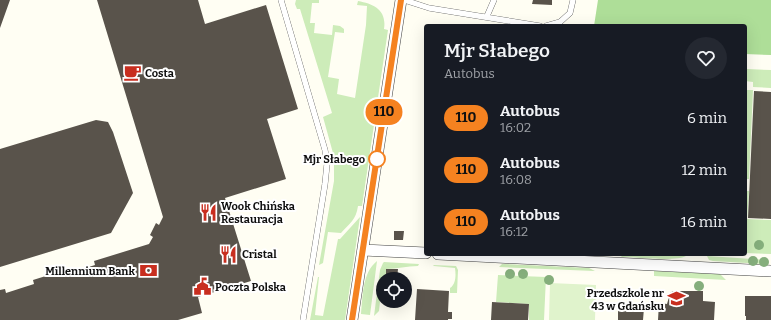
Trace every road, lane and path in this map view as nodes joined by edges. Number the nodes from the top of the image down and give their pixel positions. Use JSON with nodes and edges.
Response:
{"nodes":[{"id":1,"x":281,"y":0,"type":"edge"},
{"id":2,"x":400,"y":0,"type":"edge"},
{"id":3,"x":404,"y":0,"type":"edge"},
{"id":4,"x":494,"y":0,"type":"edge"},
{"id":5,"x":573,"y":0,"type":"edge"},
{"id":6,"x":487,"y":16,"type":"junction"},
{"id":7,"x":529,"y":24,"type":"edge"},
{"id":8,"x":553,"y":24,"type":"edge"},
{"id":9,"x":363,"y":250,"type":"junction"},
{"id":10,"x":424,"y":253,"type":"edge"},
{"id":11,"x":475,"y":256,"type":"edge"},
{"id":12,"x":771,"y":272,"type":"edge"},
{"id":13,"x":303,"y":320,"type":"edge"},
{"id":14,"x":352,"y":320,"type":"edge"}],
"edges":[{"from":1,"to":13,"type":"lane"},
{"from":2,"to":9,"type":"street"},
{"from":3,"to":6,"type":"lane"},
{"from":4,"to":6,"type":"lane"},
{"from":5,"to":8,"type":"lane"},
{"from":6,"to":7,"type":"lane"},
{"from":9,"to":10,"type":"street"},
{"from":9,"to":14,"type":"street"},
{"from":11,"to":12,"type":"street"}]}
